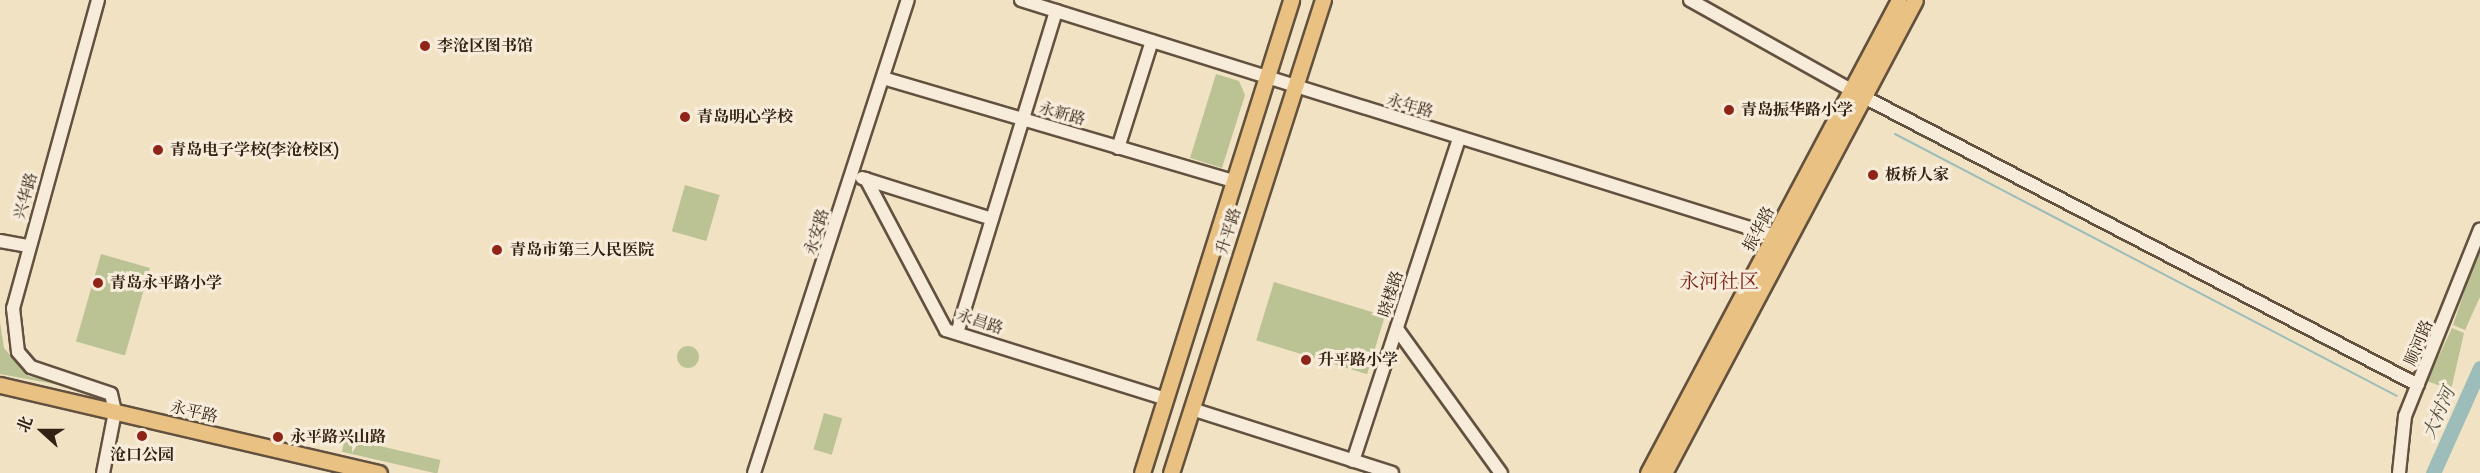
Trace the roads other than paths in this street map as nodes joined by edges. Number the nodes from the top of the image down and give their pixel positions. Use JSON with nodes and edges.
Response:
{"nodes":[{"id":1,"x":98,"y":0,"type":"edge"},
{"id":2,"x":908,"y":0,"type":"edge"},
{"id":3,"x":1021,"y":0,"type":"edge"},
{"id":4,"x":1291,"y":0,"type":"edge"},
{"id":5,"x":1323,"y":0,"type":"edge"},
{"id":6,"x":1690,"y":0,"type":"edge"},
{"id":7,"x":1899,"y":0,"type":"edge"},
{"id":8,"x":1915,"y":0,"type":"edge"},
{"id":9,"x":1056,"y":10,"type":"junction"},
{"id":10,"x":1152,"y":41,"type":"junction"},
{"id":11,"x":1265,"y":76,"type":"junction"},
{"id":12,"x":883,"y":78,"type":"junction"},
{"id":13,"x":1293,"y":87,"type":"junction"},
{"id":14,"x":1857,"y":94,"type":"junction"},
{"id":15,"x":1023,"y":120,"type":"junction"},
{"id":16,"x":1460,"y":138,"type":"junction"},
{"id":17,"x":1118,"y":148,"type":"junction"},
{"id":18,"x":852,"y":175,"type":"junction"},
{"id":19,"x":866,"y":179,"type":"junction"},
{"id":20,"x":1233,"y":181,"type":"junction"},
{"id":21,"x":992,"y":219,"type":"junction"},
{"id":22,"x":2480,"y":229,"type":"edge"},
{"id":23,"x":1783,"y":238,"type":"junction"},
{"id":24,"x":0,"y":240,"type":"edge"},
{"id":25,"x":28,"y":246,"type":"junction"},
{"id":26,"x":1397,"y":329,"type":"junction"},
{"id":27,"x":957,"y":333,"type":"junction"},
{"id":28,"x":0,"y":385,"type":"edge"},
{"id":29,"x":2418,"y":386,"type":"junction"},
{"id":30,"x":1166,"y":399,"type":"junction"},
{"id":31,"x":1192,"y":409,"type":"junction"},
{"id":32,"x":115,"y":412,"type":"junction"},
{"id":33,"x":1353,"y":461,"type":"junction"},
{"id":34,"x":103,"y":473,"type":"edge"},
{"id":35,"x":379,"y":473,"type":"edge"},
{"id":36,"x":754,"y":473,"type":"edge"},
{"id":37,"x":1142,"y":473,"type":"edge"},
{"id":38,"x":1172,"y":473,"type":"edge"},
{"id":39,"x":1392,"y":473,"type":"edge"},
{"id":40,"x":1501,"y":473,"type":"edge"},
{"id":41,"x":1648,"y":473,"type":"edge"},
{"id":42,"x":1664,"y":473,"type":"edge"},
{"id":43,"x":2399,"y":473,"type":"edge"}],
"edges":[{"from":1,"to":25,"type":"street","name":"兴华路"},
{"from":2,"to":12,"type":"street","name":"永安路"},
{"from":3,"to":9,"type":"street","name":"永年路"},
{"from":4,"to":11,"type":"main road","name":"升平路"},
{"from":5,"to":13,"type":"main road","name":"升平路"},
{"from":6,"to":14,"type":"street"},
{"from":7,"to":14,"type":"main road","name":"振华路"},
{"from":8,"to":14,"type":"main road","name":"振华路"},
{"from":9,"to":10,"type":"street","name":"永年路"},
{"from":9,"to":15,"type":"street"},
{"from":10,"to":11,"type":"street","name":"永年路"},
{"from":10,"to":17,"type":"street"},
{"from":11,"to":13,"type":"street","name":"永年路"},
{"from":11,"to":20,"type":"main road","name":"升平路"},
{"from":12,"to":15,"type":"street","name":"永新路"},
{"from":12,"to":18,"type":"street","name":"永安路"},
{"from":13,"to":16,"type":"street","name":"永年路"},
{"from":13,"to":31,"type":"main road","name":"升平路"},
{"from":14,"to":23,"type":"main road","name":"振华路"},
{"from":14,"to":29,"type":"street"},
{"from":15,"to":17,"type":"street","name":"永新路"},
{"from":15,"to":21,"type":"street"},
{"from":16,"to":23,"type":"street","name":"永年路"},
{"from":16,"to":26,"type":"street","name":"晓楼路"},
{"from":17,"to":20,"type":"street","name":"永新路"},
{"from":18,"to":19,"type":"street"},
{"from":18,"to":36,"type":"street","name":"永安路"},
{"from":19,"to":21,"type":"street"},
{"from":19,"to":27,"type":"street","name":"永昌路"},
{"from":20,"to":30,"type":"main road","name":"升平路"},
{"from":21,"to":27,"type":"street"},
{"from":22,"to":29,"type":"street","name":"顺河路"},
{"from":23,"to":41,"type":"main road","name":"振华路"},
{"from":23,"to":42,"type":"main road","name":"振华路"},
{"from":24,"to":25,"type":"street"},
{"from":25,"to":32,"type":"street","name":"兴华路"},
{"from":26,"to":33,"type":"street","name":"晓楼路"},
{"from":26,"to":40,"type":"street"},
{"from":27,"to":30,"type":"street","name":"永昌路"},
{"from":28,"to":32,"type":"main road","name":"永平路"},
{"from":29,"to":43,"type":"street","name":"顺河路"},
{"from":30,"to":37,"type":"main road","name":"升平路"},
{"from":31,"to":33,"type":"street"},
{"from":31,"to":38,"type":"main road","name":"升平路"},
{"from":32,"to":34,"type":"street"},
{"from":32,"to":35,"type":"main road","name":"永平路"},
{"from":33,"to":39,"type":"street"}]}
